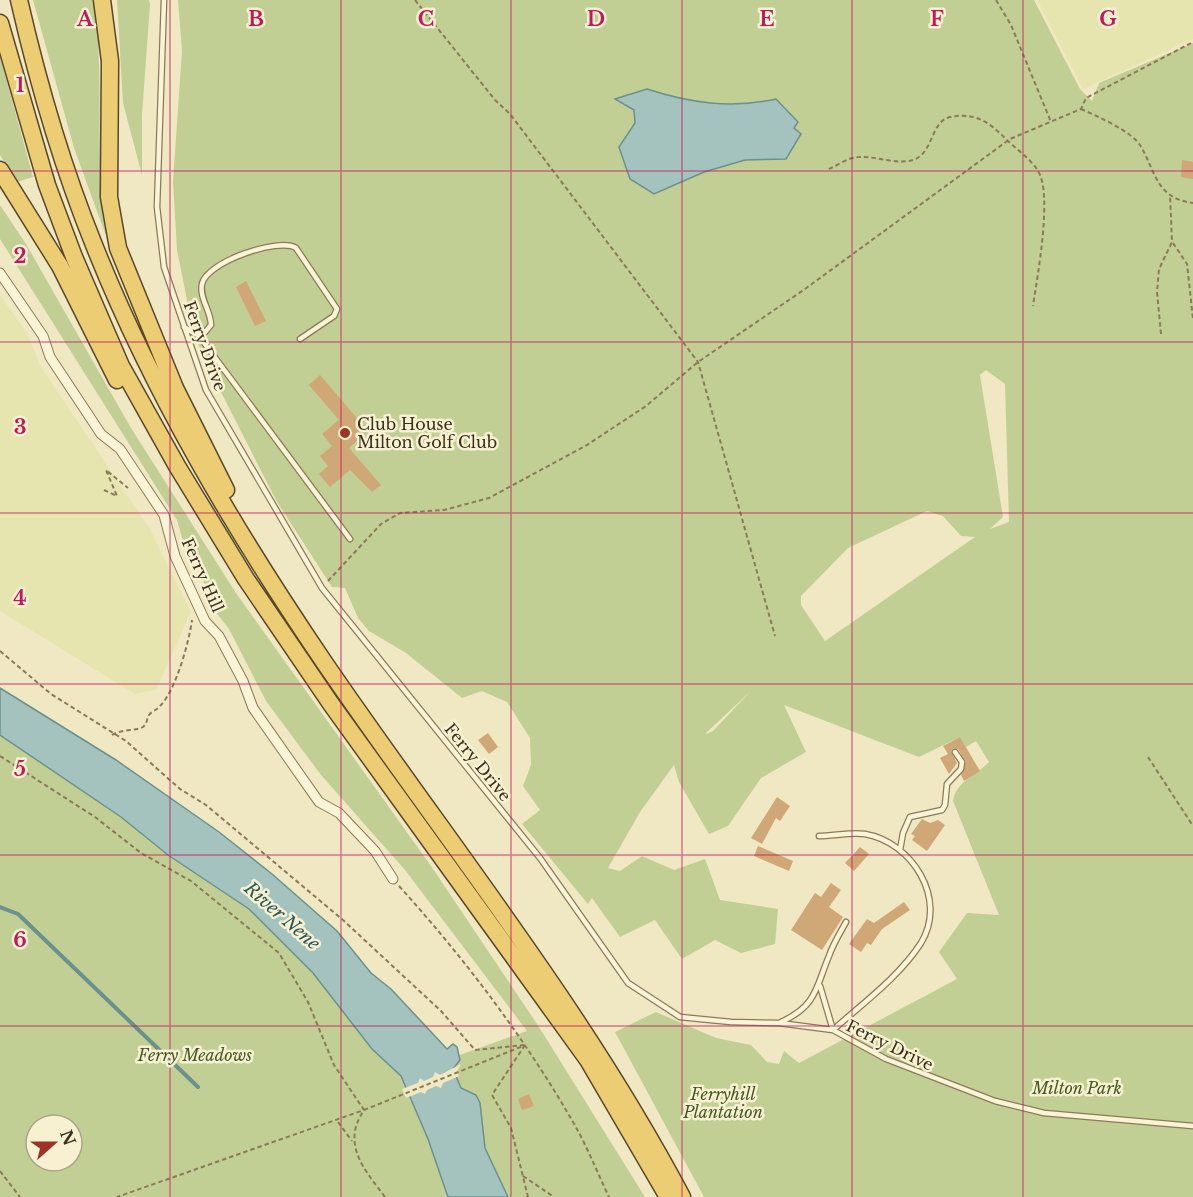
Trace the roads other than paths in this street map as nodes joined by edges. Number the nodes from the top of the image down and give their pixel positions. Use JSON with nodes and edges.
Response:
{"nodes":[{"id":1,"x":19,"y":0,"type":"edge"},
{"id":2,"x":102,"y":0,"type":"edge"},
{"id":3,"x":164,"y":0,"type":"edge"},
{"id":4,"x":0,"y":23,"type":"edge"},
{"id":5,"x":0,"y":170,"type":"edge"},
{"id":6,"x":0,"y":273,"type":"edge"},
{"id":7,"x":184,"y":327,"type":"junction"},
{"id":8,"x":200,"y":338,"type":"junction"},
{"id":9,"x":300,"y":339,"type":"dead end"},
{"id":10,"x":350,"y":539,"type":"dead end"},
{"id":11,"x":269,"y":578,"type":"junction"},
{"id":12,"x":246,"y":579,"type":"junction"},
{"id":13,"x":955,"y":752,"type":"dead end"},
{"id":14,"x":819,"y":836,"type":"dead end"},
{"id":15,"x":900,"y":850,"type":"junction"},
{"id":16,"x":393,"y":879,"type":"road end"},
{"id":17,"x":846,"y":922,"type":"dead end"},
{"id":18,"x":820,"y":986,"type":"junction"},
{"id":19,"x":779,"y":1023,"type":"junction"},
{"id":20,"x":832,"y":1029,"type":"junction"},
{"id":21,"x":1193,"y":1126,"type":"edge"},
{"id":22,"x":668,"y":1197,"type":"edge"},
{"id":23,"x":682,"y":1197,"type":"edge"}],
"edges":[{"from":1,"to":11,"type":"highway"},
{"from":2,"to":11,"type":"highway"},
{"from":3,"to":7,"type":"lane","name":"Ferry Drive"},
{"from":4,"to":12,"type":"highway"},
{"from":5,"to":12,"type":"highway"},
{"from":6,"to":16,"type":"street","name":"Ferry Hill"},
{"from":7,"to":8,"type":"lane"},
{"from":7,"to":19,"type":"lane","name":"Ferry Drive"},
{"from":8,"to":9,"type":"lane"},
{"from":8,"to":10,"type":"lane"},
{"from":11,"to":23,"type":"highway"},
{"from":12,"to":22,"type":"highway"},
{"from":13,"to":15,"type":"lane"},
{"from":14,"to":15,"type":"lane"},
{"from":15,"to":20,"type":"lane"},
{"from":17,"to":18,"type":"lane"},
{"from":18,"to":19,"type":"lane"},
{"from":18,"to":20,"type":"lane"},
{"from":19,"to":20,"type":"lane","name":"Ferry Drive"},
{"from":20,"to":21,"type":"lane","name":"Ferry Drive"}]}
